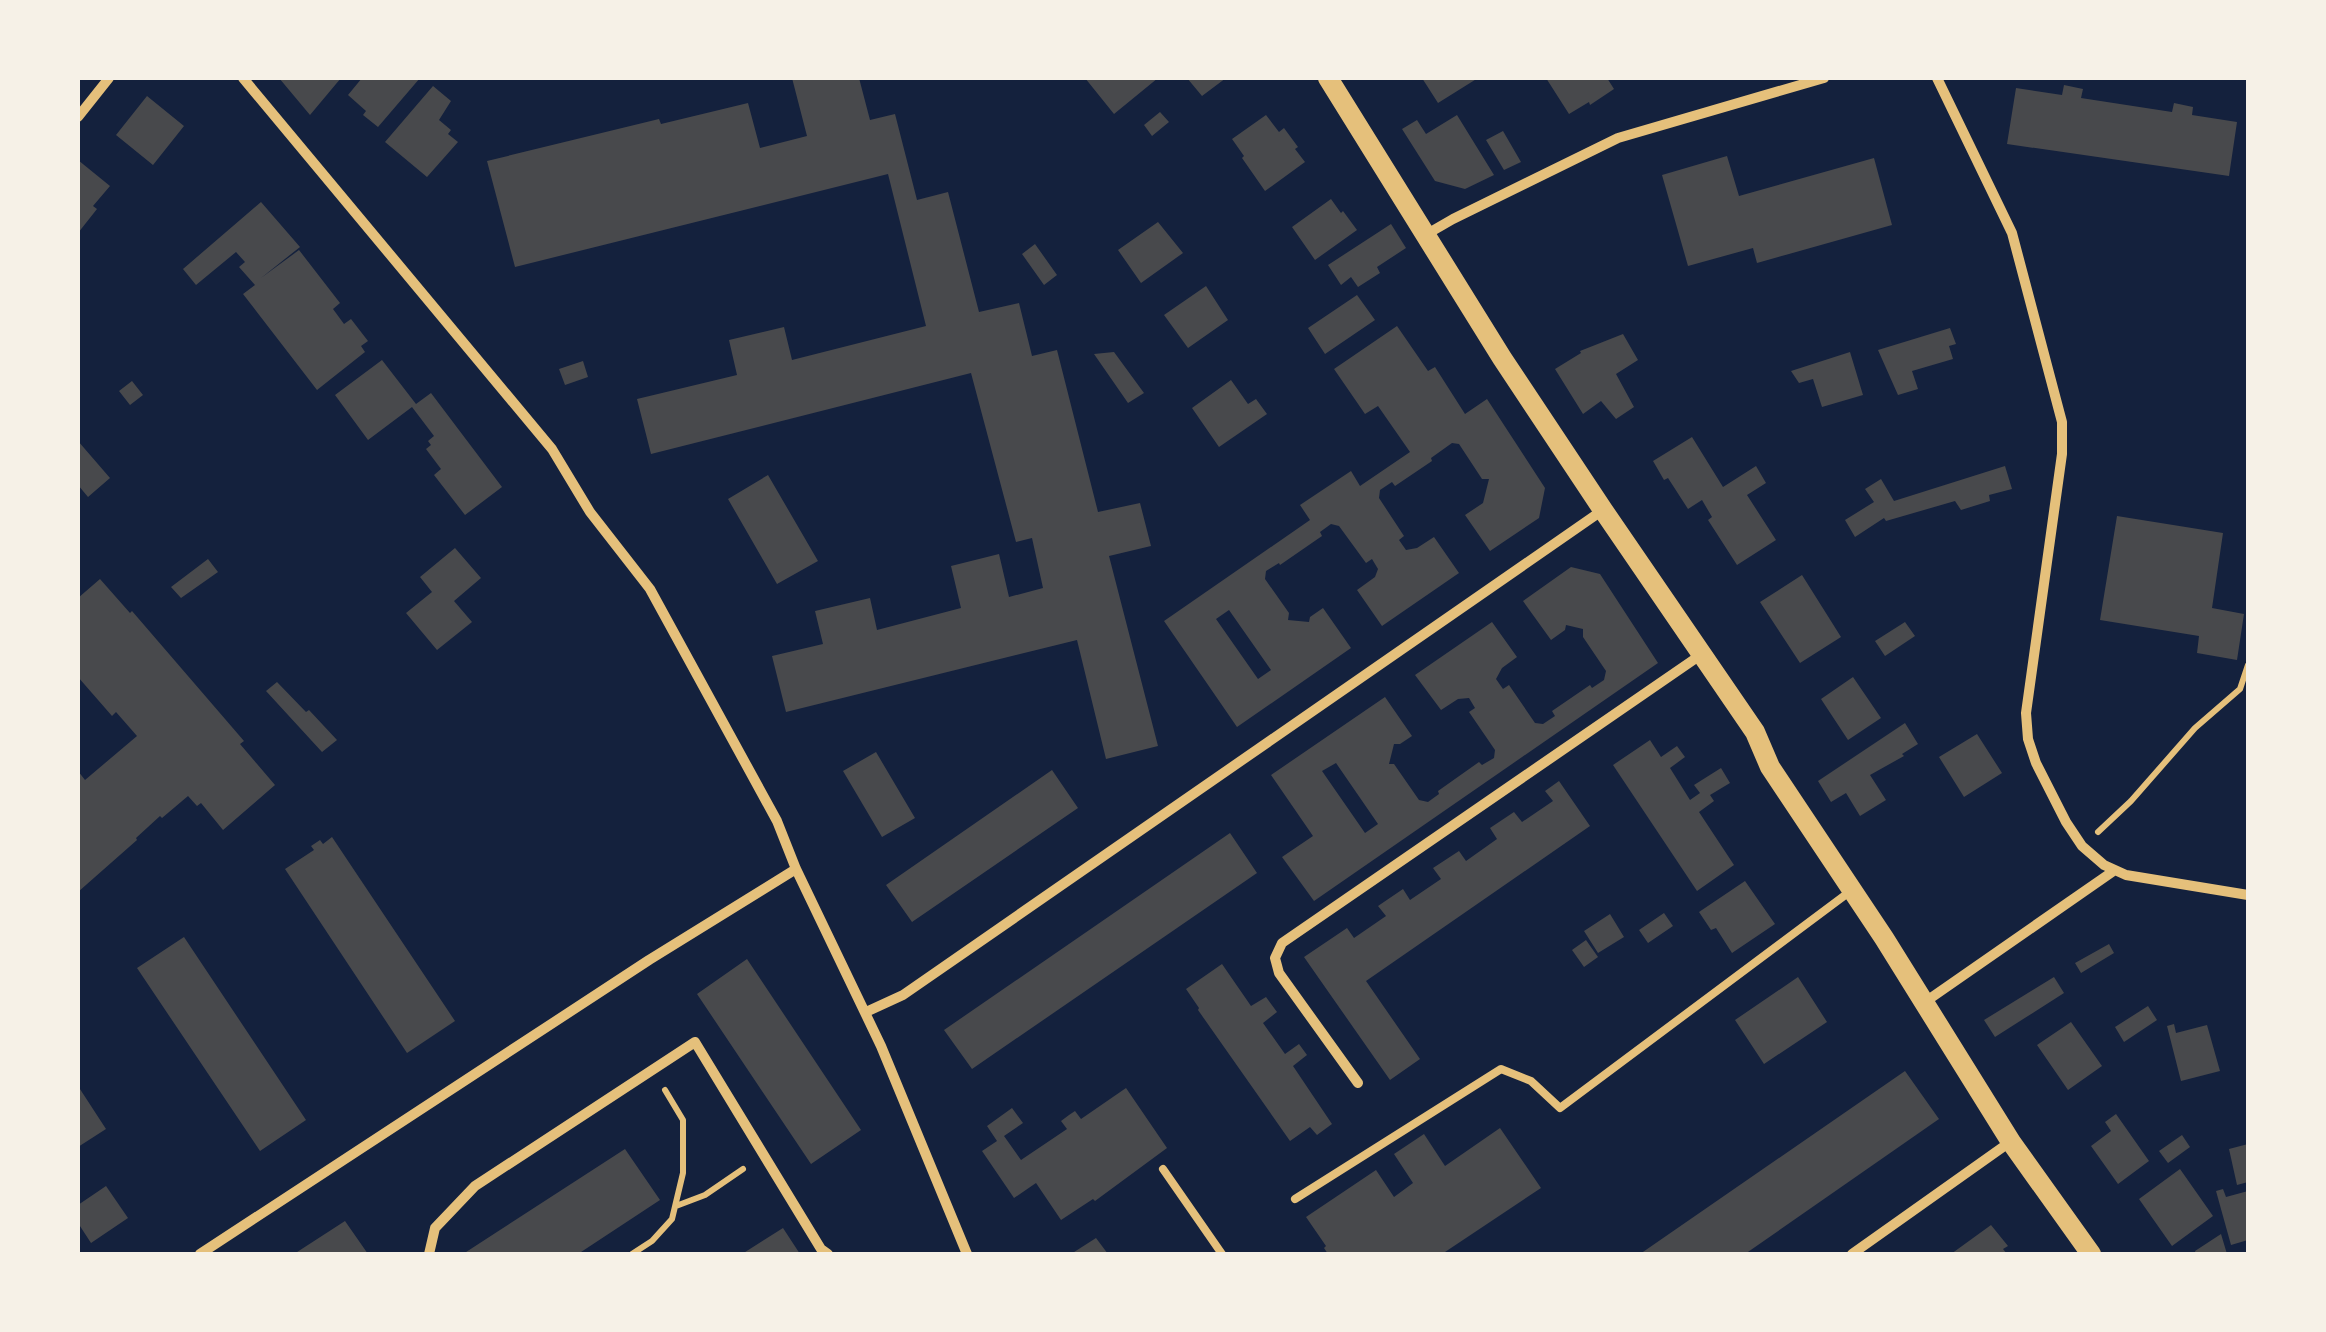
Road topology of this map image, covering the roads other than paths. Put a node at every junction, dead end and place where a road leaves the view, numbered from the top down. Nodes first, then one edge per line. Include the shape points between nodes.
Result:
1 (109, 78) edge
2 (243, 78) edge
3 (1328, 78) edge
4 (1824, 78) edge
5 (1938, 78) edge
6 (78, 117) edge
7 (1427, 234) junction
8 (1603, 510) junction
9 (1702, 654) junction
10 (796, 870) junction
11 (2115, 870) junction
12 (1852, 890) junction
13 (2248, 895) edge
14 (1925, 1002) junction
15 (866, 1012) junction
16 (1358, 1083) dead end
17 (2011, 1142) junction
18 (1163, 1169) dead end
19 (1295, 1198) dead end
20 (200, 1254) edge
21 (428, 1254) edge
22 (828, 1254) edge
23 (968, 1254) edge
24 (1222, 1254) edge
25 (1852, 1254) edge
26 (2091, 1254) edge

1 - 6 street
2 - 10 street via 552,449 650,589 777,821
3 - 7 main road
4 - 7 street via 1618,138
5 - 11 street via 2012,233 2062,422 2028,739 2066,822 2082,846
7 - 8 main road
8 - 9 main road
8 - 15 street via 919,984
9 - 12 main road
9 - 16 street via 1282,943 1278,973
10 - 15 street
10 - 20 street
11 - 13 street
11 - 14 street
12 - 14 main road
12 - 19 lane via 1560,1108 1531,1081 1501,1069
14 - 17 main road
15 - 23 street
17 - 25 street
17 - 26 main road
18 - 24 lane
21 - 22 street via 435,1228 475,1186 695,1042

